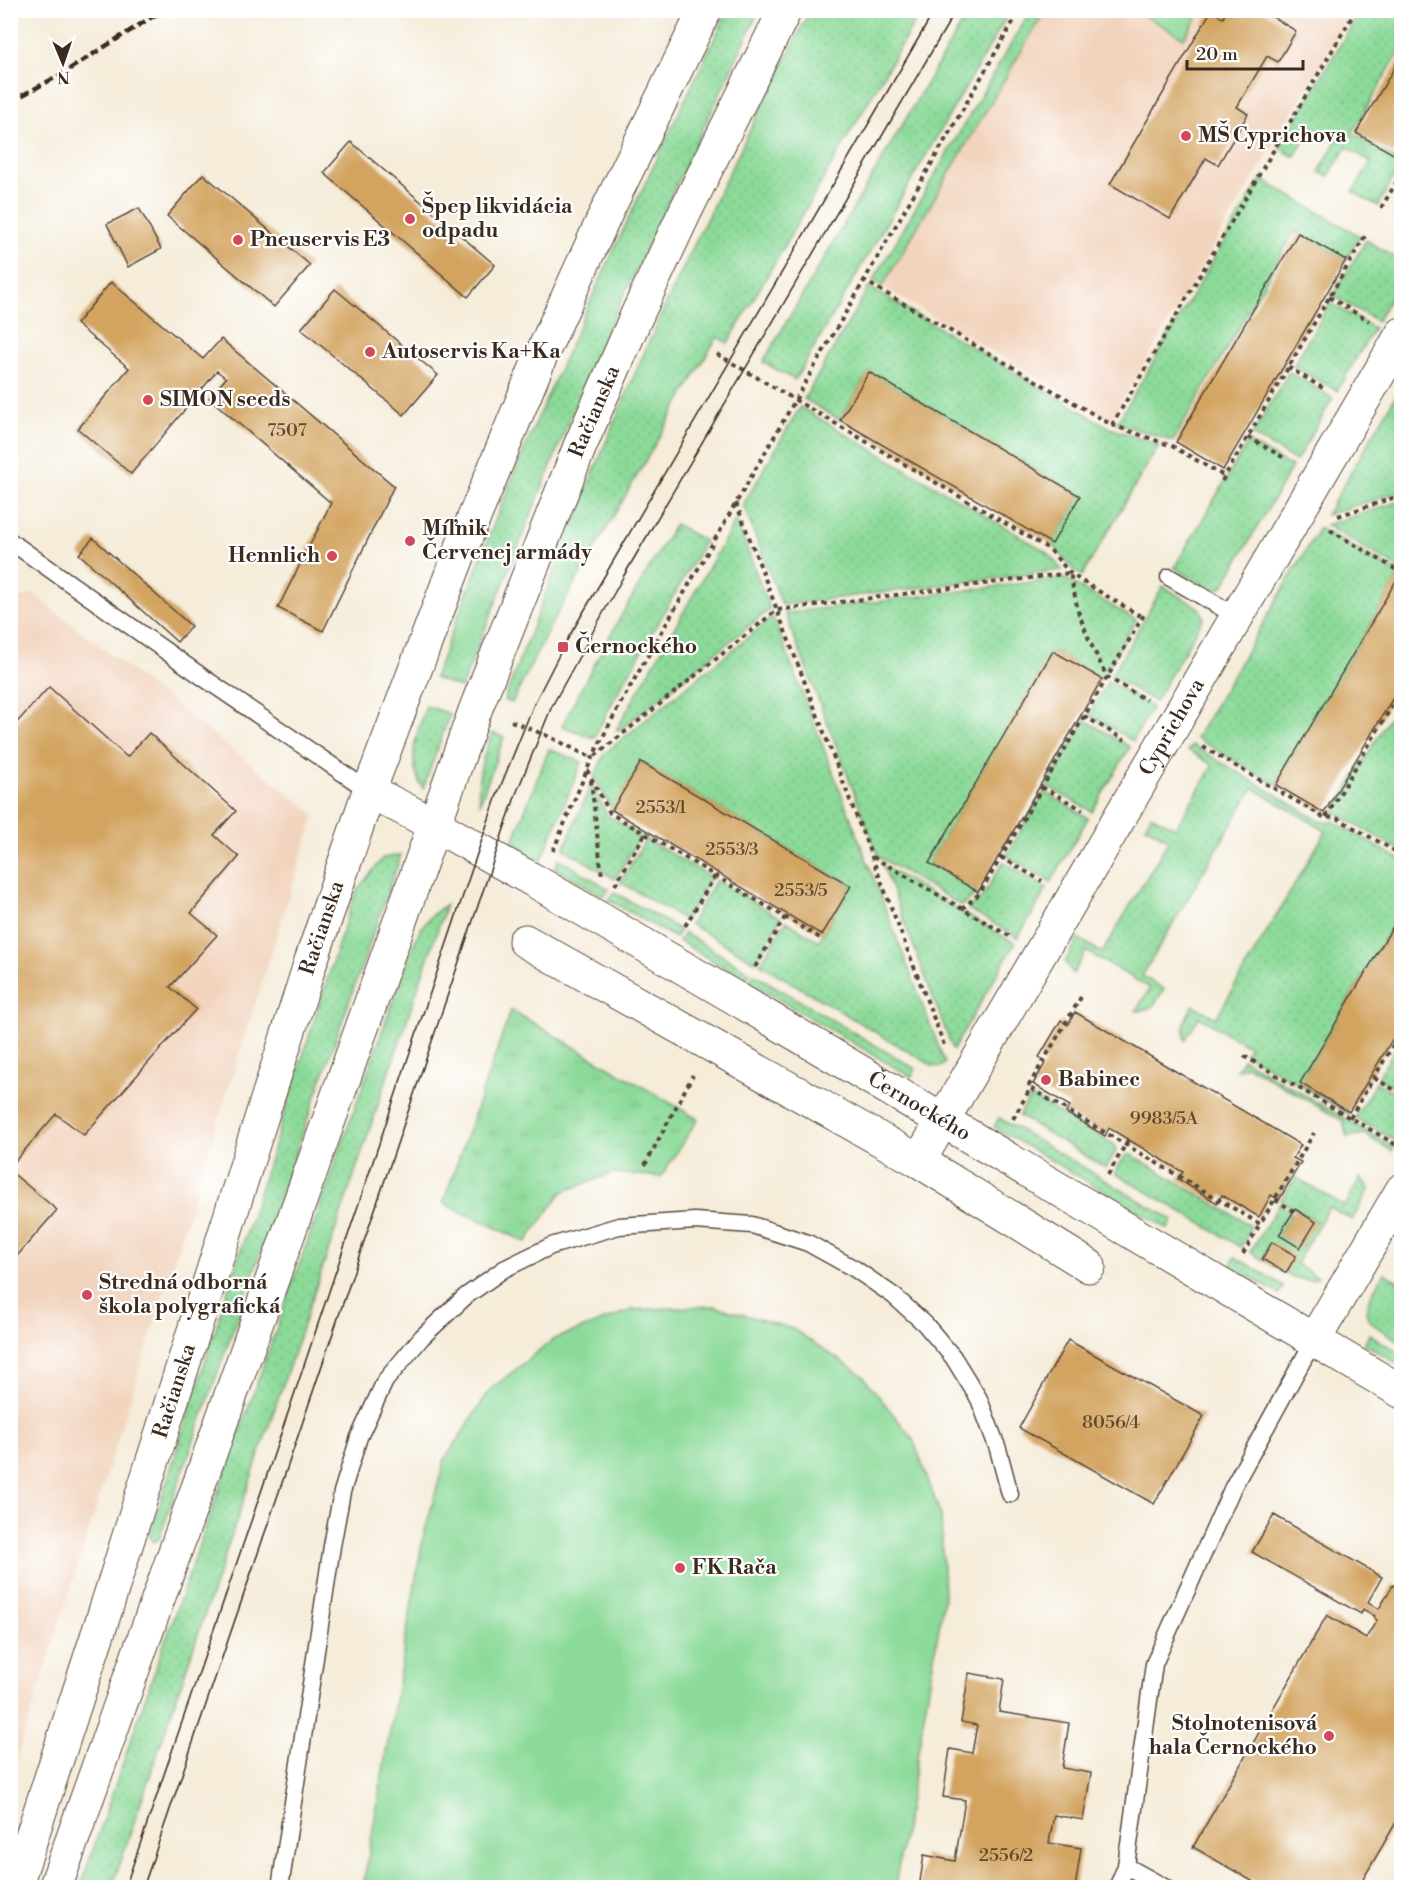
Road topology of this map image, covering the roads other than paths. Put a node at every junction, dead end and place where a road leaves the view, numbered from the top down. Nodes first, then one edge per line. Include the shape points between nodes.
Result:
1 (705, 10) edge
2 (785, 10) edge
3 (1401, 334) edge
4 (10, 541) edge
5 (1169, 577) dead end
6 (1236, 616) junction
7 (369, 790) junction
8 (435, 825) junction
9 (525, 941) dead end
10 (941, 1121) junction
11 (919, 1161) junction
12 (1401, 1190) edge
13 (1089, 1266) dead end
14 (1314, 1340) junction
15 (1401, 1392) edge
16 (1010, 1494) dead end
17 (1126, 1866) junction
18 (15, 1887) edge
19 (55, 1887) edge
20 (280, 1887) edge
21 (1117, 1887) edge
22 (1166, 1887) edge

1 - 7 main road, Račianska via 540,358 459,554
2 - 8 main road, Račianska via 660,265 580,446 476,708
3 - 6 main road, Cyprichova
4 - 7 lane
5 - 6 lane
6 - 10 main road, Cyprichova
7 - 8 main road
7 - 18 main road, Račianska
8 - 10 main road, Černockého
8 - 19 main road, Račianska
9 - 11 main road
10 - 11 main road, Cyprichova
10 - 14 main road, Černockého
11 - 13 main road
12 - 14 main road
14 - 15 main road, Černockého
14 - 17 lane via 1233,1486 1154,1664
16 - 20 lane via 979,1400 953,1357 894,1296 808,1243 752,1225 695,1221 619,1226 551,1246 504,1269 465,1296 422,1337 385,1381 359,1437 342,1492 332,1546
17 - 21 lane
17 - 22 lane

